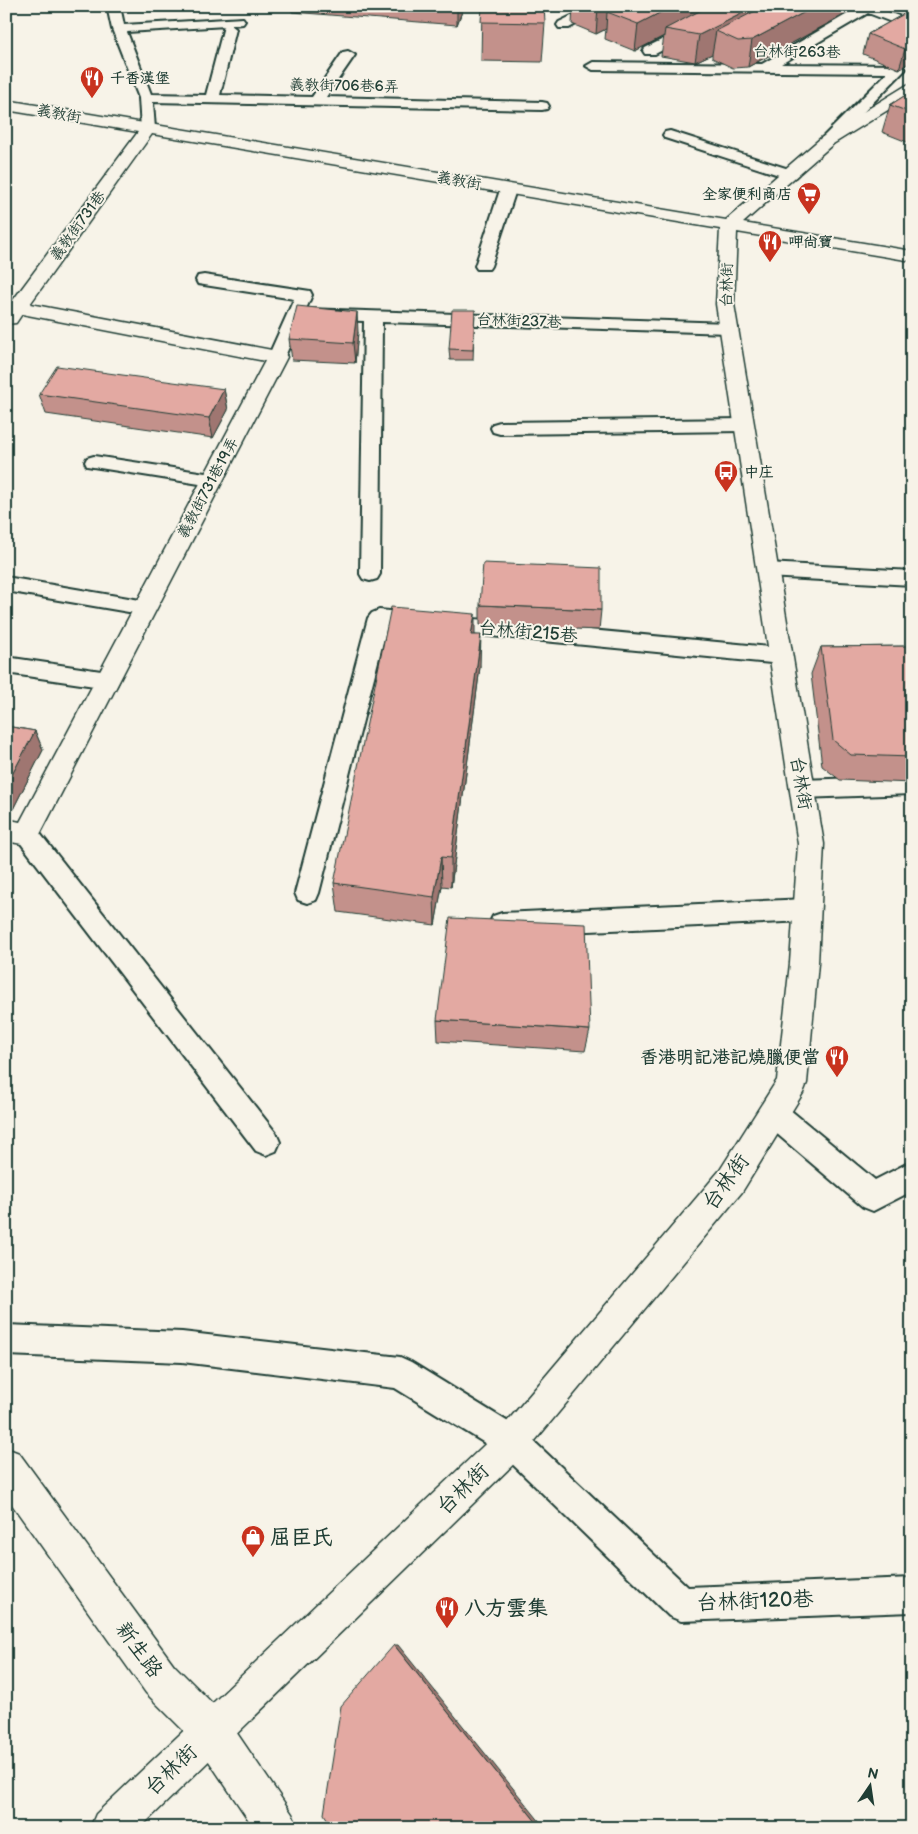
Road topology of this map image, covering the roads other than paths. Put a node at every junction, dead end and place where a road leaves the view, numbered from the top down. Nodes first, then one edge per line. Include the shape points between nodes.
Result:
1 (113, 6) edge
2 (603, 6) edge
3 (741, 6) edge
4 (863, 7) edge
5 (905, 10) dead end
6 (892, 18) junction
7 (564, 25) dead end
8 (912, 26) edge
9 (119, 29) junction
10 (650, 51) dead end
11 (348, 54) dead end
12 (593, 66) dead end
13 (753, 75) dead end
14 (912, 88) edge
15 (146, 98) junction
16 (212, 100) junction
17 (316, 102) junction
18 (6, 105) edge
19 (542, 106) dead end
20 (148, 129) junction
21 (670, 135) dead end
22 (827, 141) junction
23 (790, 174) junction
24 (508, 190) junction
25 (729, 226) junction
26 (912, 256) edge
27 (483, 266) dead end
28 (204, 280) dead end
29 (10, 311) edge
30 (295, 314) junction
31 (372, 316) junction
32 (729, 328) junction
33 (277, 357) junction
34 (744, 425) junction
35 (500, 428) dead end
36 (94, 462) dead end
37 (212, 480) junction
38 (768, 570) junction
39 (370, 574) dead end
40 (912, 578) edge
41 (6, 584) edge
42 (146, 608) junction
43 (781, 656) junction
44 (6, 665) edge
45 (108, 680) junction
46 (912, 785) edge
47 (802, 789) junction
48 (17, 832) edge
49 (307, 893) dead end
50 (807, 910) junction
51 (482, 925) edge
52 (773, 1113) junction
53 (266, 1142) dead end
54 (912, 1175) edge
55 (6, 1340) edge
56 (512, 1442) junction
57 (6, 1466) edge
58 (912, 1595) edge
59 (212, 1731) junction
60 (110, 1828) edge
61 (278, 1828) edge

1 - 9 lane
2 - 7 lane
3 - 10 lane
4 - 6 lane
4 - 13 lane
5 - 6 lane
6 - 8 lane
9 - 15 lane
9 - 16 lane via 233,25
11 - 17 lane
12 - 22 lane, 台林街263巷 via 899,69
14 - 22 street
15 - 16 lane, 義教街706巷6弄
15 - 20 lane
16 - 17 lane, 義教街706巷6弄
17 - 19 lane, 義教街706巷6弄
18 - 20 street, 義教街
20 - 24 street, 義教街
20 - 29 street, 義教街731巷
21 - 23 lane
22 - 23 street
23 - 25 street
24 - 25 street, 義教街
24 - 27 lane
25 - 26 street, 義教街
25 - 32 street, 台林街 via 725,304
28 - 30 lane via 304,295
29 - 33 street
30 - 31 lane, 台林街237巷
30 - 33 lane
31 - 32 lane, 台林街237巷
31 - 39 lane
32 - 34 street, 台林街
33 - 37 street, 義教街731巷19弄
34 - 35 lane
34 - 38 street, 台林街
36 - 37 lane
37 - 42 street, 義教街731巷19弄
38 - 40 lane
38 - 43 street, 台林街
41 - 42 lane
42 - 45 street, 義教街731巷19弄
43 - 47 street, 台林街
43 - 49 lane, 台林街215巷 via 379,618
44 - 45 lane
45 - 48 street, 義教街731巷19弄
46 - 47 lane
47 - 50 street, 台林街 via 811,844
48 - 53 lane
50 - 51 lane
50 - 52 street, 台林街 via 792,1083
52 - 54 lane via 873,1196
52 - 56 street, 台林街 via 731,1181
55 - 56 lane, 台林街120巷 via 182,1347 400,1373
56 - 58 lane, 台林街120巷 via 681,1604
56 - 59 street, 台林街
57 - 59 street, 新生路 via 160,1679
59 - 60 street, 台林街
59 - 61 street, 新生路

